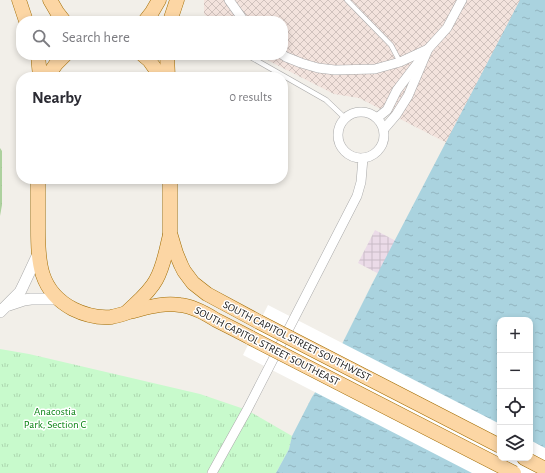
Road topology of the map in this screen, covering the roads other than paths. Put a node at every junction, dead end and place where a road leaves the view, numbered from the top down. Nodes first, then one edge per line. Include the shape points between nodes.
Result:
1 (20, 0) edge
2 (50, 0) edge
3 (159, 0) edge
4 (177, 0) edge
5 (229, 0) edge
6 (347, 0) edge
7 (462, 0) edge
8 (25, 16) edge
9 (60, 16) edge
10 (149, 16) edge
11 (172, 16) edge
12 (240, 16) edge
13 (428, 49) junction
14 (288, 58) edge
15 (38, 60) edge
16 (60, 60) edge
17 (149, 60) edge
18 (167, 60) edge
19 (256, 60) edge
20 (400, 62) junction
21 (40, 72) edge
22 (50, 72) edge
23 (157, 72) edge
24 (168, 72) edge
25 (277, 72) edge
26 (288, 78) edge
27 (345, 118) junction
28 (377, 118) junction
29 (384, 129) junction
30 (363, 158) junction
31 (38, 184) edge
32 (170, 184) edge
33 (170, 233) junction
34 (38, 254) junction
35 (58, 299) junction
36 (3, 309) edge
37 (127, 313) junction
38 (497, 444) edge
39 (530, 461) edge
40 (545, 469) edge
41 (212, 473) edge
42 (514, 473) edge

1 - 8 main road
2 - 9 main road
3 - 10 main road
4 - 11 main road
5 - 12 street
6 - 20 lane via 391,45
7 - 13 street via 447,28
13 - 20 street
13 - 28 street via 397,90 387,110
13 - 29 street via 408,96
14 - 20 street via 318,68 335,70 376,69
15 - 21 main road
16 - 22 main road
17 - 23 main road
18 - 24 main road
19 - 25 lane
26 - 27 lane via 326,100
27 - 28 street via 357,112 364,112
27 - 30 street via 338,131 340,145 349,155
28 - 29 street
29 - 30 street via 385,137 378,152
30 - 41 street via 361,182 348,215
31 - 34 main road, SOUTH CAPITOL STREET SOUTHEAST
32 - 33 main road, SOUTH CAPITOL STREET SOUTHWEST
33 - 37 main road via 157,278 150,290
33 - 38 main road, SOUTH CAPITOL STREET SOUTHWEST, bridge via 180,265 193,283 207,294
34 - 35 main road, SOUTH CAPITOL STREET SOUTHEAST via 42,274
34 - 36 street via 17,296
35 - 36 street via 24,300
35 - 37 main road, SOUTH CAPITOL STREET SOUTHEAST via 80,312 96,317
37 - 42 main road, SOUTH CAPITOL STREET SOUTHEAST, bridge via 173,304 198,310
39 - 40 main road

